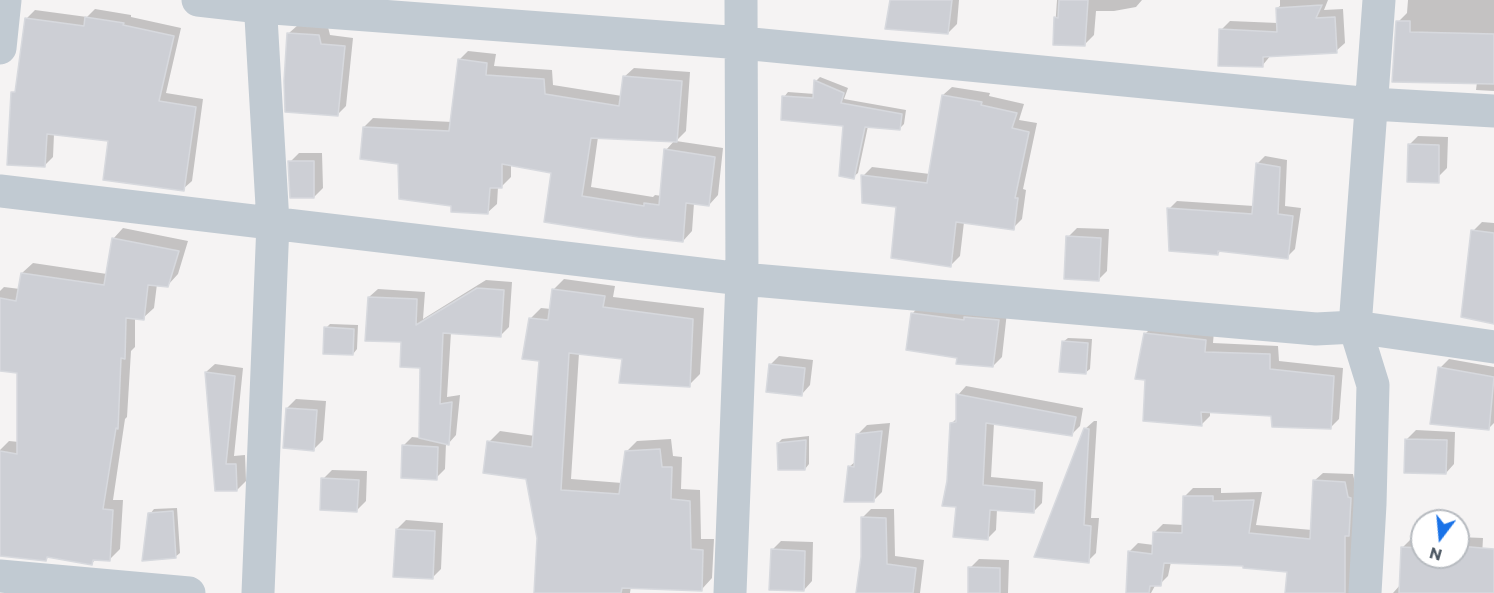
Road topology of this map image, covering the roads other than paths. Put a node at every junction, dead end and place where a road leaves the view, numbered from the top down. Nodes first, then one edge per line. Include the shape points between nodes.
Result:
1 (5, 0) edge
2 (198, 0) edge
3 (741, 0) edge
4 (1379, 0) edge
5 (260, 3) edge
6 (742, 43) junction
7 (0, 48) edge
8 (1372, 104) junction
9 (1494, 111) edge
10 (0, 191) edge
11 (273, 223) junction
12 (742, 279) junction
13 (1355, 327) junction
14 (1494, 347) edge
15 (0, 576) edge
16 (189, 593) edge
17 (258, 593) edge
18 (730, 593) edge
19 (1365, 593) edge

1 - 7 street
2 - 5 street
3 - 6 street
4 - 8 street
5 - 6 street
5 - 11 street
6 - 8 street
6 - 12 street
8 - 9 street
8 - 13 street
10 - 11 street
11 - 12 street
11 - 17 street
12 - 13 street via 1316,329
12 - 18 street
13 - 14 street
13 - 19 street via 1373,386
15 - 16 street

